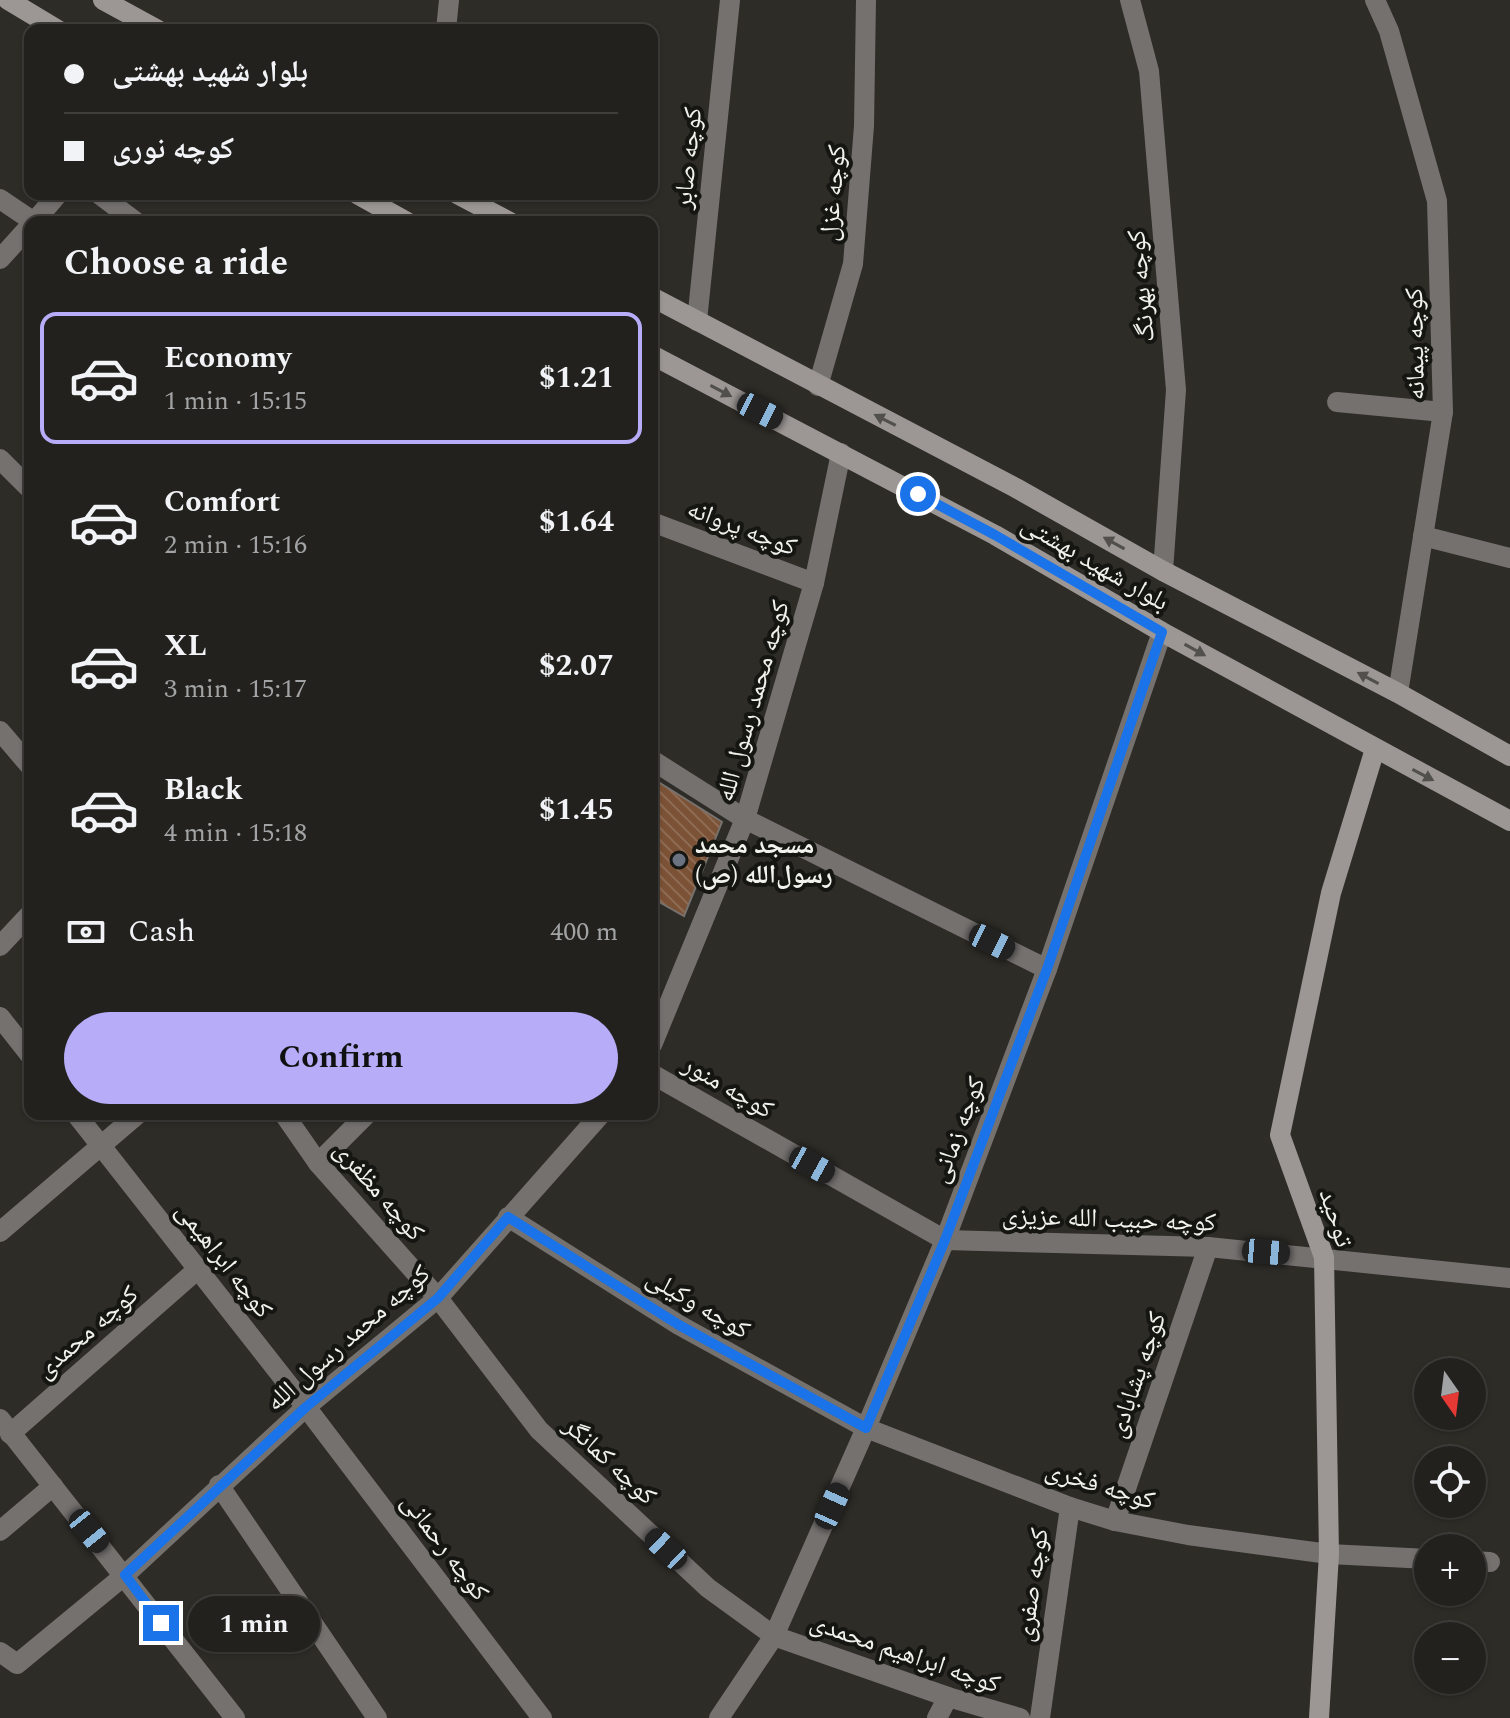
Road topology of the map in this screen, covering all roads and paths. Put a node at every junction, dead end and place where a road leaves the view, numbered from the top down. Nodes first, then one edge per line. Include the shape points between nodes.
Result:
1 (8, 0) edge
2 (103, 0) edge
3 (449, 0) edge
4 (730, 0) edge
5 (866, 0) edge
6 (1130, 0) edge
7 (1375, 0) edge
8 (48, 24) edge
9 (147, 24) edge
10 (447, 24) edge
11 (0, 199) edge
12 (53, 200) edge
13 (107, 200) edge
14 (368, 200) edge
15 (468, 200) edge
16 (38, 216) edge
17 (128, 216) edge
18 (396, 216) edge
19 (499, 216) edge
20 (24, 217) edge
21 (24, 232) edge
22 (0, 259) edge
23 (658, 300) edge
24 (697, 321) junction
25 (658, 358) edge
26 (818, 386) junction
27 (1337, 402) dead end
28 (1443, 412) junction
29 (841, 453) junction
30 (0, 459) edge
31 (24, 483) edge
32 (658, 524) edge
33 (1423, 536) junction
34 (1510, 558) edge
35 (1163, 571) junction
36 (814, 583) junction
37 (1162, 632) junction
38 (1398, 693) junction
39 (0, 731) edge
40 (1375, 749) junction
41 (1510, 756) edge
42 (24, 759) edge
43 (658, 764) edge
44 (745, 819) junction
45 (1510, 821) edge
46 (24, 920) edge
47 (0, 946) edge
48 (1047, 969) junction
49 (0, 1017) edge
50 (658, 1030) edge
51 (24, 1047) edge
52 (658, 1077) edge
53 (81, 1120) edge
54 (131, 1120) edge
55 (288, 1120) edge
56 (361, 1120) edge
57 (596, 1120) edge
58 (101, 1146) junction
59 (318, 1163) junction
60 (508, 1217) junction
61 (0, 1232) edge
62 (945, 1240) junction
63 (1208, 1247) junction
64 (1324, 1257) junction
65 (198, 1269) junction
66 (1510, 1278) edge
67 (438, 1298) junction
68 (306, 1407) junction
69 (5, 1426) edge
70 (866, 1428) junction
71 (219, 1485) junction
72 (53, 1486) junction
73 (1070, 1507) junction
74 (1115, 1521) junction
75 (0, 1531) edge
76 (1329, 1554) junction
77 (1414, 1558) edge
78 (125, 1575) junction
79 (774, 1636) junction
80 (0, 1652) edge
81 (948, 1697) junction
82 (234, 1718) edge
83 (377, 1718) edge
84 (542, 1718) edge
85 (719, 1718) edge
86 (937, 1718) edge
87 (1020, 1718) edge
88 (1040, 1718) edge
89 (1319, 1718) edge

1 - 8 main road
2 - 9 main road
3 - 10 street
4 - 24 street, کوچه صابر
5 - 26 street, کوچه غزل via 864,126 853,264
6 - 35 street, کوچه بهرنگ via 1149,71 1176,390
7 - 28 street, کوچه پیمانه via 1389,31 1437,201
11 - 20 street
12 - 16 street
13 - 17 street
14 - 18 main road
15 - 19 main road
21 - 22 street
23 - 24 main road, بلوار شهید بهشتی
24 - 26 main road, بلوار شهید بهشتی
25 -> 29 main road, بلوار شهید بهشتی
35 -> 26 main road, بلوار شهید بهشتی
27 - 28 street
28 - 33 street, کوچه پیمانه
29 - 36 street, کوچه محمد رسول الله
29 - 37 main road, بلوار شهید بهشتی
30 - 31 street
32 - 36 street, کوچه پروانه
33 - 34 street
33 - 38 street, کوچه پیمانه
38 -> 35 main road, بلوار شهید بهشتی
36 - 44 street, کوچه محمد رسول الله
37 -> 40 main road, بلوار شهید بهشتی
37 - 48 street, کوچه زمانی
38 - 41 main road, بلوار شهید بهشتی
39 - 42 street
40 -> 45 main road, بلوار شهید بهشتی
40 - 64 main road, توحید via 1331,893 1280,1135
43 - 44 street
44 - 48 street
44 - 50 street, کوچه محمد رسول الله
46 - 47 street
48 - 62 street, کوچه زمانی
49 - 51 street
52 - 62 street, کوچه منور
53 - 58 street, کوچه ابراهیمی
54 - 58 street
55 - 59 street, کوچه مظفری
56 - 59 street
57 - 60 street, کوچه محمد رسول الله
58 - 61 street
58 - 65 street, کوچه ابراهیمی
59 - 67 street, کوچه مظفری
60 - 67 street, کوچه محمد رسول الله
60 - 70 street, کوچه وکیلی via 679,1325
62 - 63 street, کوچه حبیب الله عزیزی
62 - 70 street, کوچه زمانی
63 - 64 street, کوچه حبیب الله عزیزی
63 - 74 street, کوچه پشابادی
64 - 66 street, کوچه حبیب الله عزیزی
64 - 76 main road, توحید
65 - 68 street, کوچه ابراهیمی
65 - 69 street, کوچه محمدی
67 - 68 street, کوچه محمد رسول الله
67 - 79 street, کوچه کمانگر via 539,1430 708,1588
68 - 71 street, کوچه محمد رسول الله
68 - 84 street, کوچه رحمانی
69 - 72 street
70 - 73 street, کوچه فخری
70 - 79 street, کوچه زمانی
71 - 78 street, کوچه محمد رسول الله
71 - 83 street
72 - 75 street
72 - 78 street
73 - 74 street, کوچه فخری
73 - 88 street, کوچه صفری
74 - 76 street, کوچه فخری
76 - 77 street, کوچه فخری
76 - 89 main road, توحید
78 - 80 street, کوچه محمد رسول الله via 17,1664
78 - 82 street
79 - 81 street, کوچه ابراهیم محمدی
79 - 85 street, کوچه زمانی
81 - 86 street
81 - 87 street, کوچه ابراهیم محمدی

